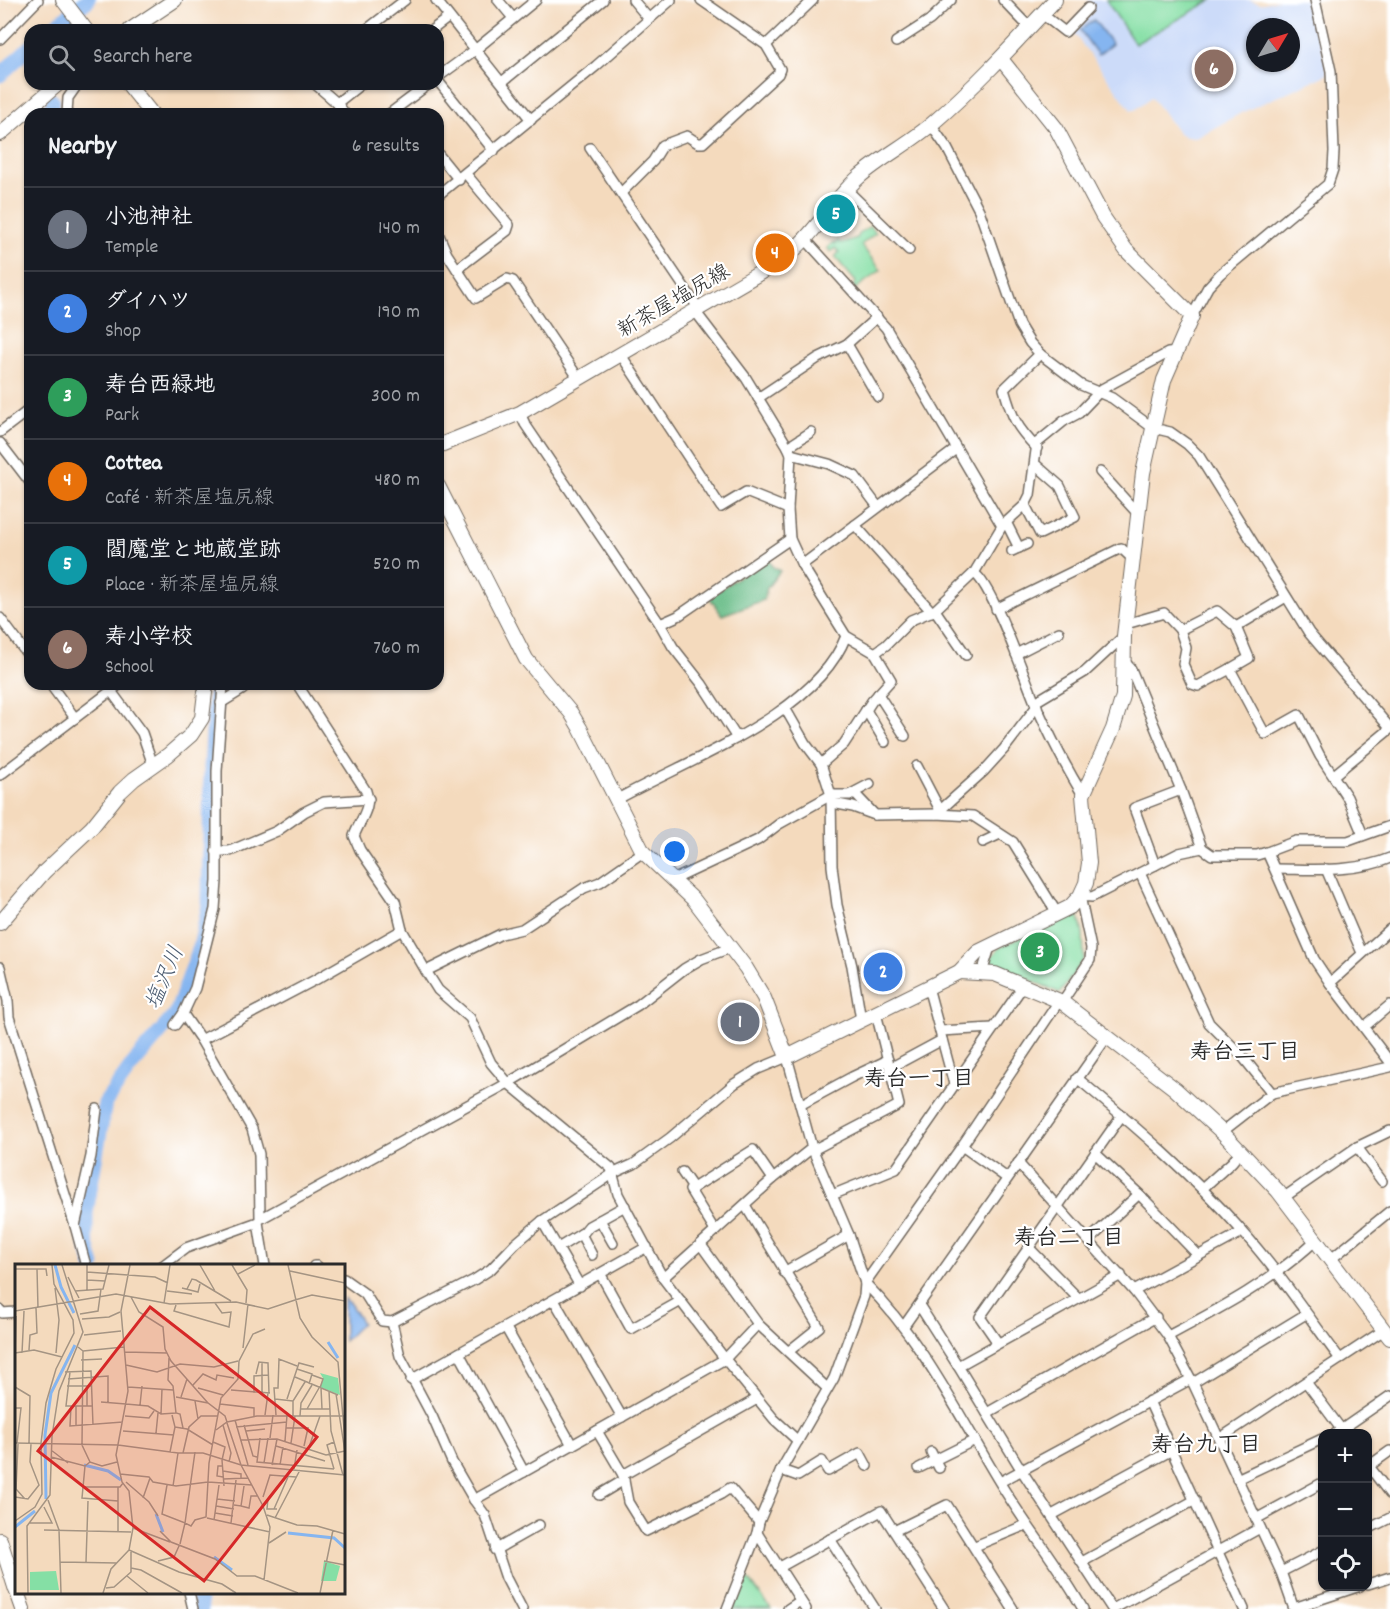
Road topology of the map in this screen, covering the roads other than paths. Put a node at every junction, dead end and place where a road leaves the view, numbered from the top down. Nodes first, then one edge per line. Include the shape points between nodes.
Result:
1 (38, 0) edge
2 (63, 0) edge
3 (175, 0) edge
4 (405, 0) edge
5 (436, 0) edge
6 (498, 0) edge
7 (536, 0) edge
8 (603, 0) edge
9 (633, 0) edge
10 (671, 0) edge
11 (701, 0) edge
12 (813, 0) edge
13 (951, 0) edge
14 (1003, 0) edge
15 (1055, 0) edge
16 (1314, 0) edge
17 (1088, 9) dead end
18 (1042, 14) junction
19 (449, 17) junction
20 (513, 18) junction
21 (649, 19) junction
22 (81, 24) edge
23 (139, 24) edge
24 (374, 24) edge
25 (440, 24) edge
26 (1029, 27) junction
27 (0, 39) edge
28 (896, 42) dead end
29 (766, 45) junction
30 (475, 50) junction
31 (1001, 58) junction
32 (444, 74) edge
33 (502, 82) junction
34 (444, 87) edge
35 (52, 90) edge
36 (74, 90) edge
37 (133, 90) edge
38 (322, 90) edge
39 (353, 90) edge
40 (421, 90) edge
41 (337, 103) junction
42 (399, 106) joint
43 (34, 108) edge
44 (68, 108) edge
45 (147, 108) edge
46 (341, 108) edge
47 (396, 108) edge
48 (24, 116) edge
49 (531, 120) junction
50 (930, 125) junction
51 (0, 134) edge
52 (590, 148) dead end
53 (494, 151) junction
54 (444, 160) edge
55 (462, 177) junction
56 (444, 190) edge
57 (847, 190) junction
58 (621, 193) junction
59 (806, 240) junction
60 (444, 247) edge
61 (909, 250) dead end
62 (457, 269) junction
63 (697, 310) junction
64 (1192, 316) junction
65 (877, 317) junction
66 (847, 344) junction
67 (1178, 352) junction
68 (1040, 354) junction
69 (621, 355) junction
70 (579, 379) junction
71 (1097, 393) junction
72 (878, 397) dead end
73 (758, 398) junction
74 (520, 413) junction
75 (24, 414) edge
76 (1153, 428) junction
77 (0, 432) edge
78 (811, 432) dead end
79 (0, 442) edge
80 (444, 444) edge
81 (1036, 448) junction
82 (956, 449) junction
83 (790, 450) junction
84 (1035, 464) junction
85 (24, 474) edge
86 (1105, 474) dead end
87 (444, 498) edge
88 (1025, 505) junction
89 (878, 507) junction
90 (788, 509) junction
91 (1139, 515) junction
92 (1004, 524) junction
93 (855, 525) junction
94 (790, 539) junction
95 (1019, 548) dead end
96 (1134, 560) junction
97 (802, 565) junction
98 (974, 573) junction
99 (1286, 597) junction
100 (996, 609) junction
101 (933, 611) junction
102 (0, 618) edge
103 (660, 624) junction
104 (1236, 627) junction
105 (1125, 630) junction
106 (1180, 630) junction
107 (1059, 632) dead end
108 (846, 636) junction
109 (965, 649) dead end
110 (24, 650) edge
111 (875, 652) junction
112 (1016, 654) junction
113 (1125, 662) junction
114 (1230, 669) junction
115 (54, 690) edge
116 (205, 690) edge
117 (222, 690) edge
118 (242, 690) edge
119 (301, 690) edge
120 (111, 691) joint
121 (878, 694) junction
122 (221, 703) junction
123 (1036, 704) junction
124 (786, 708) junction
125 (866, 710) junction
126 (75, 718) junction
127 (1390, 728) edge
128 (905, 736) dead end
129 (737, 738) junction
130 (885, 742) dead end
131 (821, 764) junction
132 (153, 765) junction
133 (917, 766) dead end
134 (0, 775) edge
135 (1334, 775) junction
136 (870, 784) dead end
137 (1181, 790) junction
138 (851, 794) junction
139 (1083, 795) junction
140 (369, 799) junction
141 (832, 799) junction
142 (616, 800) junction
143 (938, 812) junction
144 (875, 815) junction
145 (1390, 826) edge
146 (1000, 834) junction
147 (1363, 835) junction
148 (983, 842) dead end
149 (1202, 848) junction
150 (216, 851) junction
151 (643, 852) junction
152 (1268, 852) junction
153 (1390, 858) edge
154 (1155, 865) junction
155 (1275, 869) junction
156 (1326, 869) junction
157 (1140, 873) junction
158 (673, 880) junction
159 (1080, 896) junction
160 (1057, 913) junction
161 (0, 923) edge
162 (1390, 929) edge
163 (402, 930) junction
164 (990, 947) junction
165 (730, 948) junction
166 (1362, 953) junction
167 (0, 967) edge
168 (426, 971) junction
169 (959, 972) junction
170 (982, 973) junction
171 (1330, 983) junction
172 (1023, 986) junction
173 (928, 987) junction
174 (1060, 1002) junction
175 (1390, 1005) edge
176 (876, 1013) junction
177 (183, 1014) junction
178 (861, 1020) junction
179 (175, 1025) dead end
180 (1364, 1027) junction
181 (993, 1029) junction
182 (941, 1036) junction
183 (1107, 1036) junction
184 (201, 1040) junction
185 (787, 1057) junction
186 (1390, 1062) edge
187 (889, 1064) junction
188 (1390, 1067) edge
189 (1077, 1078) junction
190 (508, 1083) junction
191 (954, 1084) junction
192 (1272, 1093) junction
193 (800, 1105) junction
194 (97, 1109) dead end
195 (1122, 1115) junction
196 (1390, 1131) edge
197 (1222, 1132) junction
198 (962, 1146) junction
199 (1357, 1147) junction
200 (812, 1149) junction
201 (1241, 1151) junction
202 (1095, 1153) junction
203 (1018, 1163) junction
204 (681, 1172) dead end
205 (614, 1173) junction
206 (1007, 1178) junction
207 (773, 1179) junction
208 (1382, 1181) dead end
209 (693, 1188) junction
210 (1202, 1189) junction
211 (1139, 1194) junction
212 (832, 1195) junction
213 (1283, 1198) junction
214 (745, 1205) junction
215 (625, 1206) junction
216 (1058, 1207) junction
217 (1390, 1210) edge
218 (600, 1220) junction
219 (542, 1221) junction
220 (75, 1226) junction
221 (715, 1231) junction
222 (1242, 1232) junction
223 (581, 1234) junction
224 (849, 1235) junction
225 (1089, 1240) junction
226 (1316, 1240) junction
227 (614, 1243) dead end
228 (701, 1245) junction
229 (647, 1247) junction
230 (558, 1248) junction
231 (1029, 1248) junction
232 (592, 1255) dead end
233 (1198, 1255) junction
234 (1330, 1260) junction
235 (85, 1264) edge
236 (165, 1264) edge
237 (266, 1264) edge
238 (784, 1272) junction
239 (1277, 1273) junction
240 (601, 1275) junction
241 (1120, 1275) junction
242 (663, 1278) junction
243 (345, 1280) edge
244 (865, 1283) junction
245 (580, 1286) junction
246 (1134, 1290) junction
247 (1078, 1298) junction
248 (554, 1300) junction
249 (681, 1301) junction
250 (919, 1305) junction
251 (0, 1310) edge
252 (15, 1312) edge
253 (1306, 1314) junction
254 (1156, 1317) junction
255 (392, 1322) junction
256 (758, 1324) junction
257 (904, 1326) junction
258 (506, 1328) junction
259 (1387, 1334) edge
260 (1168, 1336) junction
261 (998, 1343) junction
262 (789, 1352) junction
263 (459, 1353) junction
264 (724, 1359) junction
265 (1340, 1359) junction
266 (958, 1366) junction
267 (411, 1380) junction
268 (1192, 1381) junction
269 (1306, 1382) junction
270 (828, 1388) junction
271 (1390, 1396) edge
272 (758, 1399) junction
273 (1149, 1401) junction
274 (987, 1413) junction
275 (622, 1417) junction
276 (1339, 1429) edge
277 (1345, 1429) edge
278 (597, 1431) junction
279 (1219, 1439) junction
280 (975, 1440) junction
281 (1318, 1441) edge
282 (798, 1442) junction
283 (572, 1445) junction
284 (1172, 1450) junction
285 (1390, 1451) edge
286 (1372, 1462) edge
287 (867, 1466) dead end
288 (919, 1468) dead end
289 (781, 1470) junction
290 (1372, 1470) edge
291 (1022, 1471) junction
292 (524, 1472) junction
293 (624, 1477) junction
294 (1237, 1479) junction
295 (1000, 1482) junction
296 (1318, 1486) edge
297 (1390, 1494) edge
298 (599, 1495) dead end
299 (474, 1500) junction
300 (1195, 1500) junction
301 (1052, 1515) junction
302 (1388, 1519) edge
303 (759, 1522) junction
304 (1258, 1523) junction
305 (540, 1525) dead end
306 (1026, 1525) junction
307 (1372, 1527) edge
308 (894, 1531) junction
309 (1390, 1531) edge
310 (757, 1533) junction
311 (830, 1539) junction
312 (0, 1540) edge
313 (975, 1546) junction
314 (495, 1550) junction
315 (1219, 1551) junction
316 (1318, 1554) edge
317 (1082, 1562) junction
318 (780, 1567) junction
319 (1281, 1572) junction
320 (1390, 1577) edge
321 (1372, 1583) edge
322 (15, 1585) edge
323 (1348, 1591) edge
324 (18, 1594) edge
325 (189, 1594) edge
326 (803, 1605) edge
327 (1243, 1606) edge
328 (23, 1609) edge
329 (192, 1609) edge
330 (522, 1609) edge
331 (726, 1609) edge
332 (788, 1609) edge
333 (875, 1609) edge
334 (944, 1609) edge
335 (1013, 1609) edge
336 (1083, 1609) edge
337 (1112, 1609) edge
338 (1233, 1609) edge
339 (1294, 1609) edge

1 - 27 street
2 - 22 street
3 - 23 street
4 - 24 street
5 - 19 street
6 - 20 street
7 - 20 street
8 - 33 street
9 - 21 street
10 - 21 street
11 - 29 street
12 - 29 street
13 - 28 street via 930,20
14 - 26 street
15 - 18 street, 新茶屋塩尻線
16 - 64 street via 1331,71 1334,151 1328,184 1220,274
17 - 18 street via 1065,32
18 - 26 street, 新茶屋塩尻線
19 - 25 street
19 - 30 street
20 - 30 street
21 - 49 street
26 - 31 street, 新茶屋塩尻線
29 - 58 street via 780,69 778,74 703,143 687,136 663,145 649,166
30 - 32 street
30 - 33 street
31 - 50 street, 新茶屋塩尻線
31 - 64 street via 1056,128 1103,217 1126,249
33 - 49 street
34 - 53 street
35 - 43 street
36 - 44 street
37 - 45 street
38 - 41 street
39 - 41 street
40 - 42 street
41 - 46 street
42 - 47 street
48 - 51 street
49 - 53 street
50 - 57 street, 新茶屋塩尻線
50 - 68 street via 947,148 979,210 1019,325
52 - 58 street
53 - 55 street
54 - 55 street
55 - 56 street
55 - 62 street via 509,225 507,231
57 - 59 street, 新茶屋塩尻線
57 - 61 street
58 - 63 street
59 - 63 street, 新茶屋塩尻線 via 782,260
59 - 65 street
60 - 62 street
62 - 70 street via 476,298 507,279 513,281
63 - 69 street, 新茶屋塩尻線
63 - 73 street
64 - 67 street
65 - 66 street
65 - 82 street
66 - 72 street
66 - 73 street via 818,358
67 - 71 street via 1168,353
67 - 76 street via 1164,380
68 - 71 street
68 - 81 street via 1004,389 1013,419
69 - 70 street, 新茶屋塩尻線
69 - 90 street via 721,507 746,492
70 - 74 street, 新茶屋塩尻線
71 - 76 street via 1112,398
71 - 81 street via 1079,413 1037,443
73 - 83 street
74 - 80 street, 新茶屋塩尻線
74 - 103 street
75 - 77 street
76 - 91 street
76 - 99 street via 1170,432 1199,456
78 - 83 street
79 - 85 street
81 - 84 street
82 - 89 street
82 - 92 street
83 - 89 street via 855,476
83 - 90 street
84 - 88 street
84 - 88 street via 1060,486 1075,517 1040,534
86 - 91 street
87 - 142 street via 526,659 571,713
88 - 92 street
89 - 93 street
90 - 94 street
91 - 96 street
92 - 95 street
92 - 98 street
93 - 97 street
93 - 101 street
94 - 97 street
94 - 103 street via 678,616
96 - 100 street via 1121,548
96 - 105 street
97 - 108 street
98 - 100 street via 980,577
98 - 101 street
99 - 104 street
99 - 127 street via 1309,633
100 - 112 street
101 - 109 street
101 - 111 street via 912,620
102 - 110 street
103 - 129 street
104 - 106 street via 1217,611
104 - 114 street via 1249,657
105 - 106 street via 1164,613
105 - 113 street
105 - 123 street via 1084,672
106 - 114 street via 1186,648 1183,664 1192,684 1198,686
107 - 112 street
108 - 111 street
108 - 124 street via 812,684
111 - 121 street via 891,680
112 - 123 street
113 - 137 street
113 - 139 street via 1119,712
114 - 135 street via 1265,734 1299,715
115 - 126 street
116 - 132 street via 197,728
117 - 122 street
118 - 122 street
119 - 140 street
120 - 126 street
120 - 132 street via 142,733
121 - 125 street
121 - 128 street
122 - 150 street
123 - 139 street
123 - 143 street via 984,771
124 - 129 street
124 - 131 street
125 - 130 street
125 - 131 street via 844,744
126 - 134 street
127 - 135 street
129 - 142 street
131 - 141 street
132 - 161 street via 120,792
133 - 143 street
135 - 147 street
136 - 138 street
137 - 149 street
137 - 154 street via 1134,808
138 - 141 street
138 - 144 street
139 - 159 street via 1089,863
140 - 150 street via 324,802 278,831 230,851
140 - 163 street via 354,836 395,901
141 - 144 street
141 - 158 street
141 - 178 street via 832,866 837,905
142 - 151 street
143 - 144 street
143 - 146 street via 973,816
145 - 147 street
146 - 148 street
146 - 160 street via 1013,842
147 - 152 street via 1348,841 1296,841
149 - 152 street via 1212,855
149 - 154 street
150 - 177 street via 215,909 195,988
151 - 158 street
151 - 168 street via 522,929 501,934
152 - 155 street
153 - 156 street
154 - 157 street
155 - 156 street
155 - 171 street via 1314,959
156 - 166 street
157 - 159 street via 1092,897
157 - 192 street via 1209,1023
158 - 165 street via 694,900
159 - 160 street
159 - 174 street via 1090,960
160 - 164 street
162 - 166 street
163 - 168 street
163 - 184 street
164 - 169 street via 978,952
164 - 170 street
165 - 185 street via 764,998
165 - 190 street via 684,969 638,1005
166 - 171 street
167 - 220 street via 9,1000 9,1017
168 - 190 street via 438,990 470,1018 491,1063
169 - 170 street
169 - 173 street
170 - 172 street
171 - 180 street
172 - 174 street
172 - 181 street
173 - 176 street
173 - 182 street
174 - 183 street
174 - 198 street
175 - 180 street
176 - 178 street
176 - 187 street
177 - 179 street
177 - 184 street
178 - 185 street
180 - 186 street
181 - 182 street
181 - 191 street
182 - 187 street
182 - 191 street
183 - 189 street
183 - 197 street
184 - 190 street via 252,1130 259,1154 260,1219
185 - 193 street
185 - 205 street via 734,1084 670,1138
187 - 193 street via 852,1077
187 - 200 street via 899,1105
188 - 192 street
189 - 195 street
189 - 203 street
190 - 205 street
191 - 212 street via 896,1169
192 - 197 street
193 - 200 street
194 - 220 street
195 - 202 street
195 - 210 street
196 - 199 street
197 - 201 street
198 - 206 street
198 - 244 street
199 - 208 street
199 - 213 street
200 - 207 street
200 - 212 street
201 - 210 street
201 - 213 street
202 - 211 street
202 - 216 street
203 - 206 street
203 - 216 street
204 - 209 street
205 - 215 street
205 - 219 street
206 - 250 street
207 - 209 street via 753,1150
207 - 214 street
209 - 221 street via 690,1190
210 - 222 street
211 - 225 street
211 - 233 street
212 - 224 street
213 - 226 street
214 - 221 street
214 - 238 street
215 - 218 street
215 - 229 street
216 - 225 street
216 - 231 street
217 - 234 street
218 - 223 street
218 - 227 street
219 - 230 street
219 - 255 street via 491,1269
220 - 235 street
221 - 228 street
222 - 233 street
222 - 239 street
223 - 230 street
223 - 232 street
224 - 238 street
224 - 244 street
225 - 241 street
226 - 234 street
226 - 239 street
228 - 242 street
228 - 256 street
229 - 240 street
229 - 242 street
230 - 245 street
231 - 247 street
231 - 261 street via 980,1317
233 - 246 street
234 - 259 street
236 - 237 street via 186,1248 258,1222
238 - 262 street via 819,1327
239 - 253 street
239 - 260 street
240 - 245 street
240 - 249 street via 632,1329
241 - 246 street
241 - 247 street
242 - 249 street
243 - 255 street via 365,1294 382,1321
244 - 257 street
244 - 270 street via 864,1296
245 - 248 street
246 - 254 street
247 - 261 street
248 - 258 street
248 - 275 street
249 - 264 street
250 - 257 street
250 - 266 street
251 - 252 street
253 - 265 street
253 - 268 street
254 - 260 street
254 - 274 street
255 - 267 street
256 - 262 street
256 - 264 street
257 - 280 street
258 - 263 street
258 - 283 street
259 - 265 street
260 - 268 street
261 - 266 street
262 - 270 street
263 - 267 street
263 - 292 street
264 - 272 street
264 - 275 street
265 - 269 street
266 - 274 street
267 - 299 street
268 - 273 street
268 - 279 street
269 - 276 street
269 - 279 street
270 - 282 street
271 - 277 street
272 - 282 street
272 - 293 street
273 - 284 street
273 - 291 street
274 - 291 street
275 - 278 street
278 - 283 street
278 - 293 street
279 - 294 street
280 - 288 street
280 - 295 street
281 - 294 street
282 - 289 street
283 - 292 street
284 - 300 street
284 - 301 street
285 - 286 street
287 - 289 street via 860,1453 828,1471 822,1461 798,1476
289 - 303 street
290 - 297 street
291 - 295 street
291 - 301 street
292 - 299 street
293 - 298 street
293 - 303 street via 628,1502 646,1531 730,1488
294 - 304 street
295 - 306 street
296 - 304 street
299 - 314 street via 485,1515
300 - 315 street
300 - 317 street
301 - 317 street
302 - 307 street
302 - 309 street
303 - 310 street
304 - 315 street
304 - 319 street
305 - 314 street
306 - 313 street
306 - 336 street
308 - 311 street via 881,1511
308 - 313 street via 947,1505
308 - 334 street
310 - 318 street
310 - 331 street
311 - 318 street
311 - 333 street
312 - 322 street
313 - 335 street
314 - 330 street
315 - 327 street
315 - 337 street
316 - 319 street
317 - 337 street
318 - 326 street
319 - 339 street
320 - 321 street
323 - 339 street
324 - 328 street
325 - 329 street
326 - 332 street
327 - 338 street

